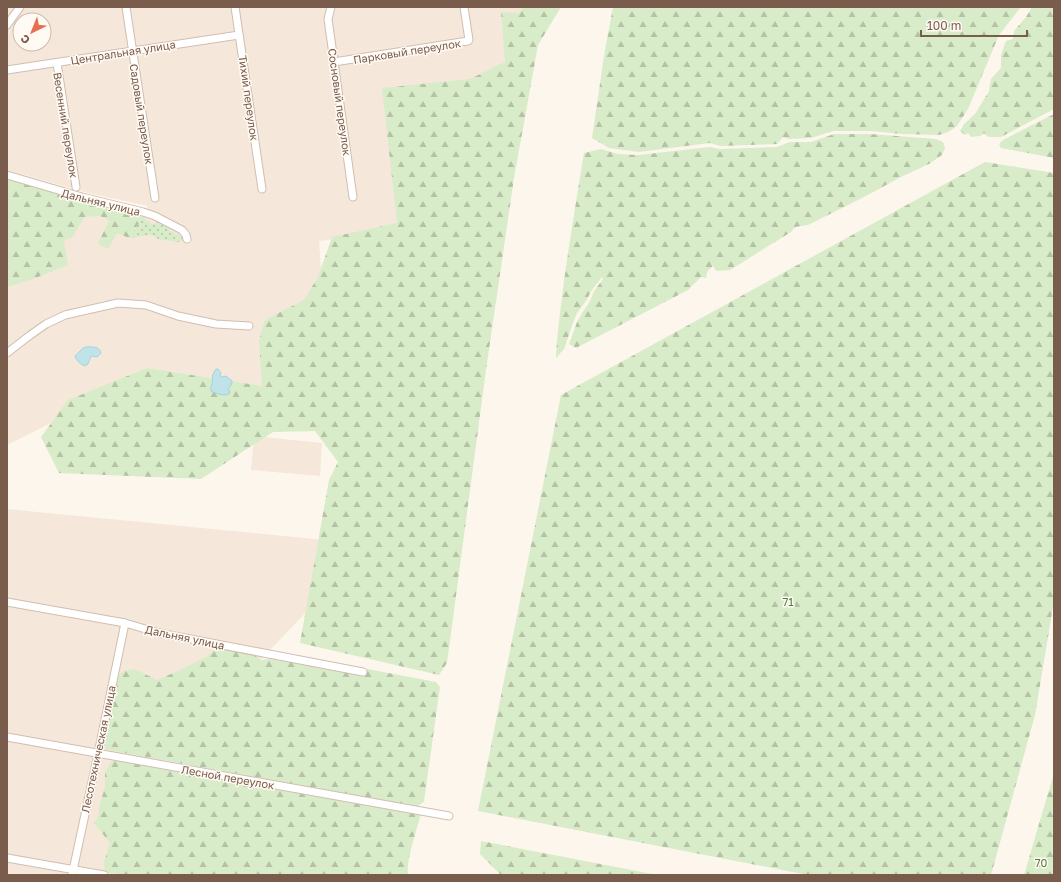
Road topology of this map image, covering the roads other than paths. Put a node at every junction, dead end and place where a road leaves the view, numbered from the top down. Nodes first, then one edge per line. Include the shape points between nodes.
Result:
1 (20, 7) edge
2 (126, 7) edge
3 (235, 7) edge
4 (331, 7) edge
5 (464, 7) edge
6 (7, 25) edge
7 (239, 35) junction
8 (132, 50) junction
9 (334, 62) junction
10 (57, 63) junction
11 (7, 70) edge
12 (7, 175) edge
13 (76, 186) dead end
14 (262, 189) dead end
15 (353, 197) dead end
16 (155, 198) dead end
17 (187, 239) dead end
18 (249, 326) dead end
19 (7, 353) edge
20 (7, 602) edge
21 (124, 623) junction
22 (363, 672) dead end
23 (7, 737) edge
24 (98, 754) junction
25 (449, 816) dead end
26 (7, 858) edge
27 (72, 872) edge
28 (104, 875) edge

1 - 6 street
2 - 8 street, Садовый переулок
3 - 7 street, Тихий переулок
4 - 9 street, Сосновый переулок via 328,19
5 - 9 street, Парковый переулок via 468,42
7 - 8 street, Центральная улица
7 - 14 street, Тихий переулок
8 - 10 street, Центральная улица
8 - 16 street, Садовый переулок
9 - 15 street, Сосновый переулок
10 - 11 street, Центральная улица
10 - 13 street, Весенний переулок
12 - 17 street, Дальняя улица via 144,212 182,230
18 - 19 street via 216,324 178,316 146,305 118,303 65,315 46,324
20 - 21 street, Дальняя улица
21 - 22 street, Дальняя улица via 159,633
21 - 24 street, Лесотехническая улица
23 - 24 street, Лесной переулок
24 - 25 street, Лесной переулок
24 - 27 street, Лесотехническая улица
26 - 27 street
27 - 28 street

